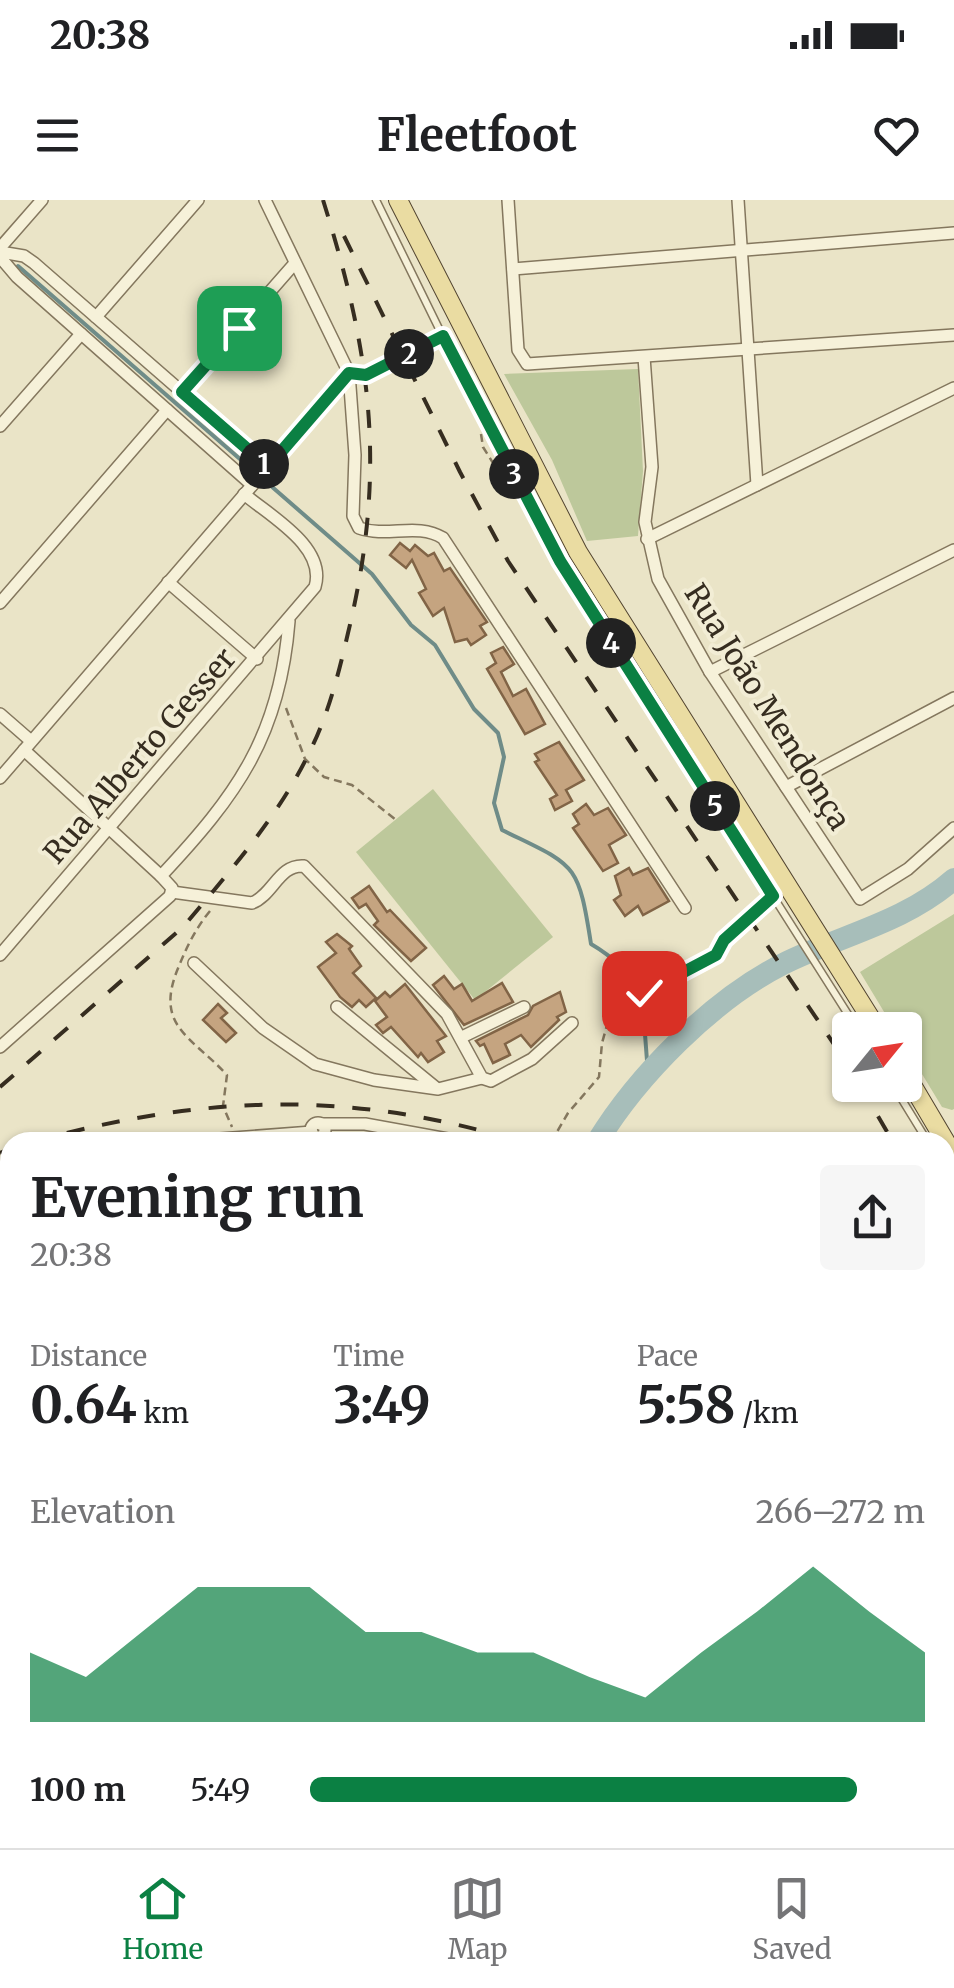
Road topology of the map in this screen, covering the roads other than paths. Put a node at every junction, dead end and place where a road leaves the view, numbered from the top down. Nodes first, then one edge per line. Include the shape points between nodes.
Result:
1 (42, 200) edge
2 (198, 200) edge
3 (265, 200) edge
4 (376, 200) edge
5 (398, 200) edge
6 (508, 200) edge
7 (738, 200) edge
8 (954, 233) edge
9 (742, 250) junction
10 (0, 252) edge
11 (295, 263) junction
12 (513, 269) junction
13 (96, 316) junction
14 (81, 334) junction
15 (954, 335) edge
16 (748, 350) junction
17 (644, 358) junction
18 (349, 373) junction
19 (954, 388) edge
20 (182, 392) junction
21 (167, 410) junction
22 (0, 426) edge
23 (268, 467) junction
24 (757, 484) junction
25 (248, 490) junction
26 (647, 538) junction
27 (954, 550) edge
28 (168, 582) junction
29 (0, 603) edge
30 (289, 622) junction
31 (256, 660) junction
32 (710, 672) junction
33 (954, 698) edge
34 (0, 714) edge
35 (28, 746) junction
36 (0, 778) edge
37 (786, 787) junction
38 (954, 828) edge
39 (109, 831) junction
40 (161, 876) junction
41 (172, 892) junction
42 (788, 904) junction
43 (685, 908) dead end
44 (0, 955) edge
45 (194, 964) dead end
46 (337, 1007) dead end
47 (524, 1007) dead end
48 (857, 1012) edge
49 (858, 1012) edge
50 (572, 1023) dead end
51 (462, 1037) junction
52 (0, 1047) edge
53 (482, 1078) junction
54 (438, 1090) junction
55 (922, 1101) edge
56 (910, 1102) edge
57 (321, 1132) edge
58 (414, 1132) edge
59 (941, 1132) edge

1 - 10 street
2 - 13 street
3 - 11 street
4 - 42 lane via 560,561 773,896
5 - 42 main road via 578,552
6 - 12 street
7 - 9 street
8 - 9 street
9 - 12 street
9 - 16 street
10 - 13 street via 24,256
10 - 14 street
11 - 18 street
11 - 20 street
12 - 17 street via 522,360 533,366
13 - 20 street
14 - 21 street
14 - 22 street
15 - 16 street
16 - 17 street
16 - 24 street
17 - 26 street, Rua João Mendonça via 652,467
18 - 23 street
18 - 43 street via 359,528 394,534 428,529 443,538
19 - 24 street
20 - 23 street
21 - 25 street
21 - 29 street
23 - 25 street
24 - 26 street
25 - 28 street
25 - 30 street, Rua Alberto Gesser via 309,550 317,573 315,587
26 - 32 street, Rua João Mendonça via 668,601
27 - 32 street
28 - 31 street
28 - 35 street
30 - 31 street, Rua Alberto Gesser
30 - 40 street via 266,730 233,795
31 - 39 street, Rua Alberto Gesser
32 - 37 street, Rua João Mendonça
33 - 37 street
34 - 35 street
35 - 36 street
35 - 39 street
37 - 38 street, Rua João Mendonça via 860,899
39 - 40 street
39 - 44 street, Rua Alberto Gesser
40 - 41 street
41 - 51 street via 252,904 286,870 304,866
41 - 52 street
42 - 48 lane
42 - 49 main road via 825,947
45 - 54 street via 263,1028 315,1064
46 - 54 street
47 - 51 street
50 - 53 street via 532,1059 491,1081
51 - 53 street
53 - 54 street
55 - 59 main road
56 - 59 lane
57 - 58 street via 379,1125

